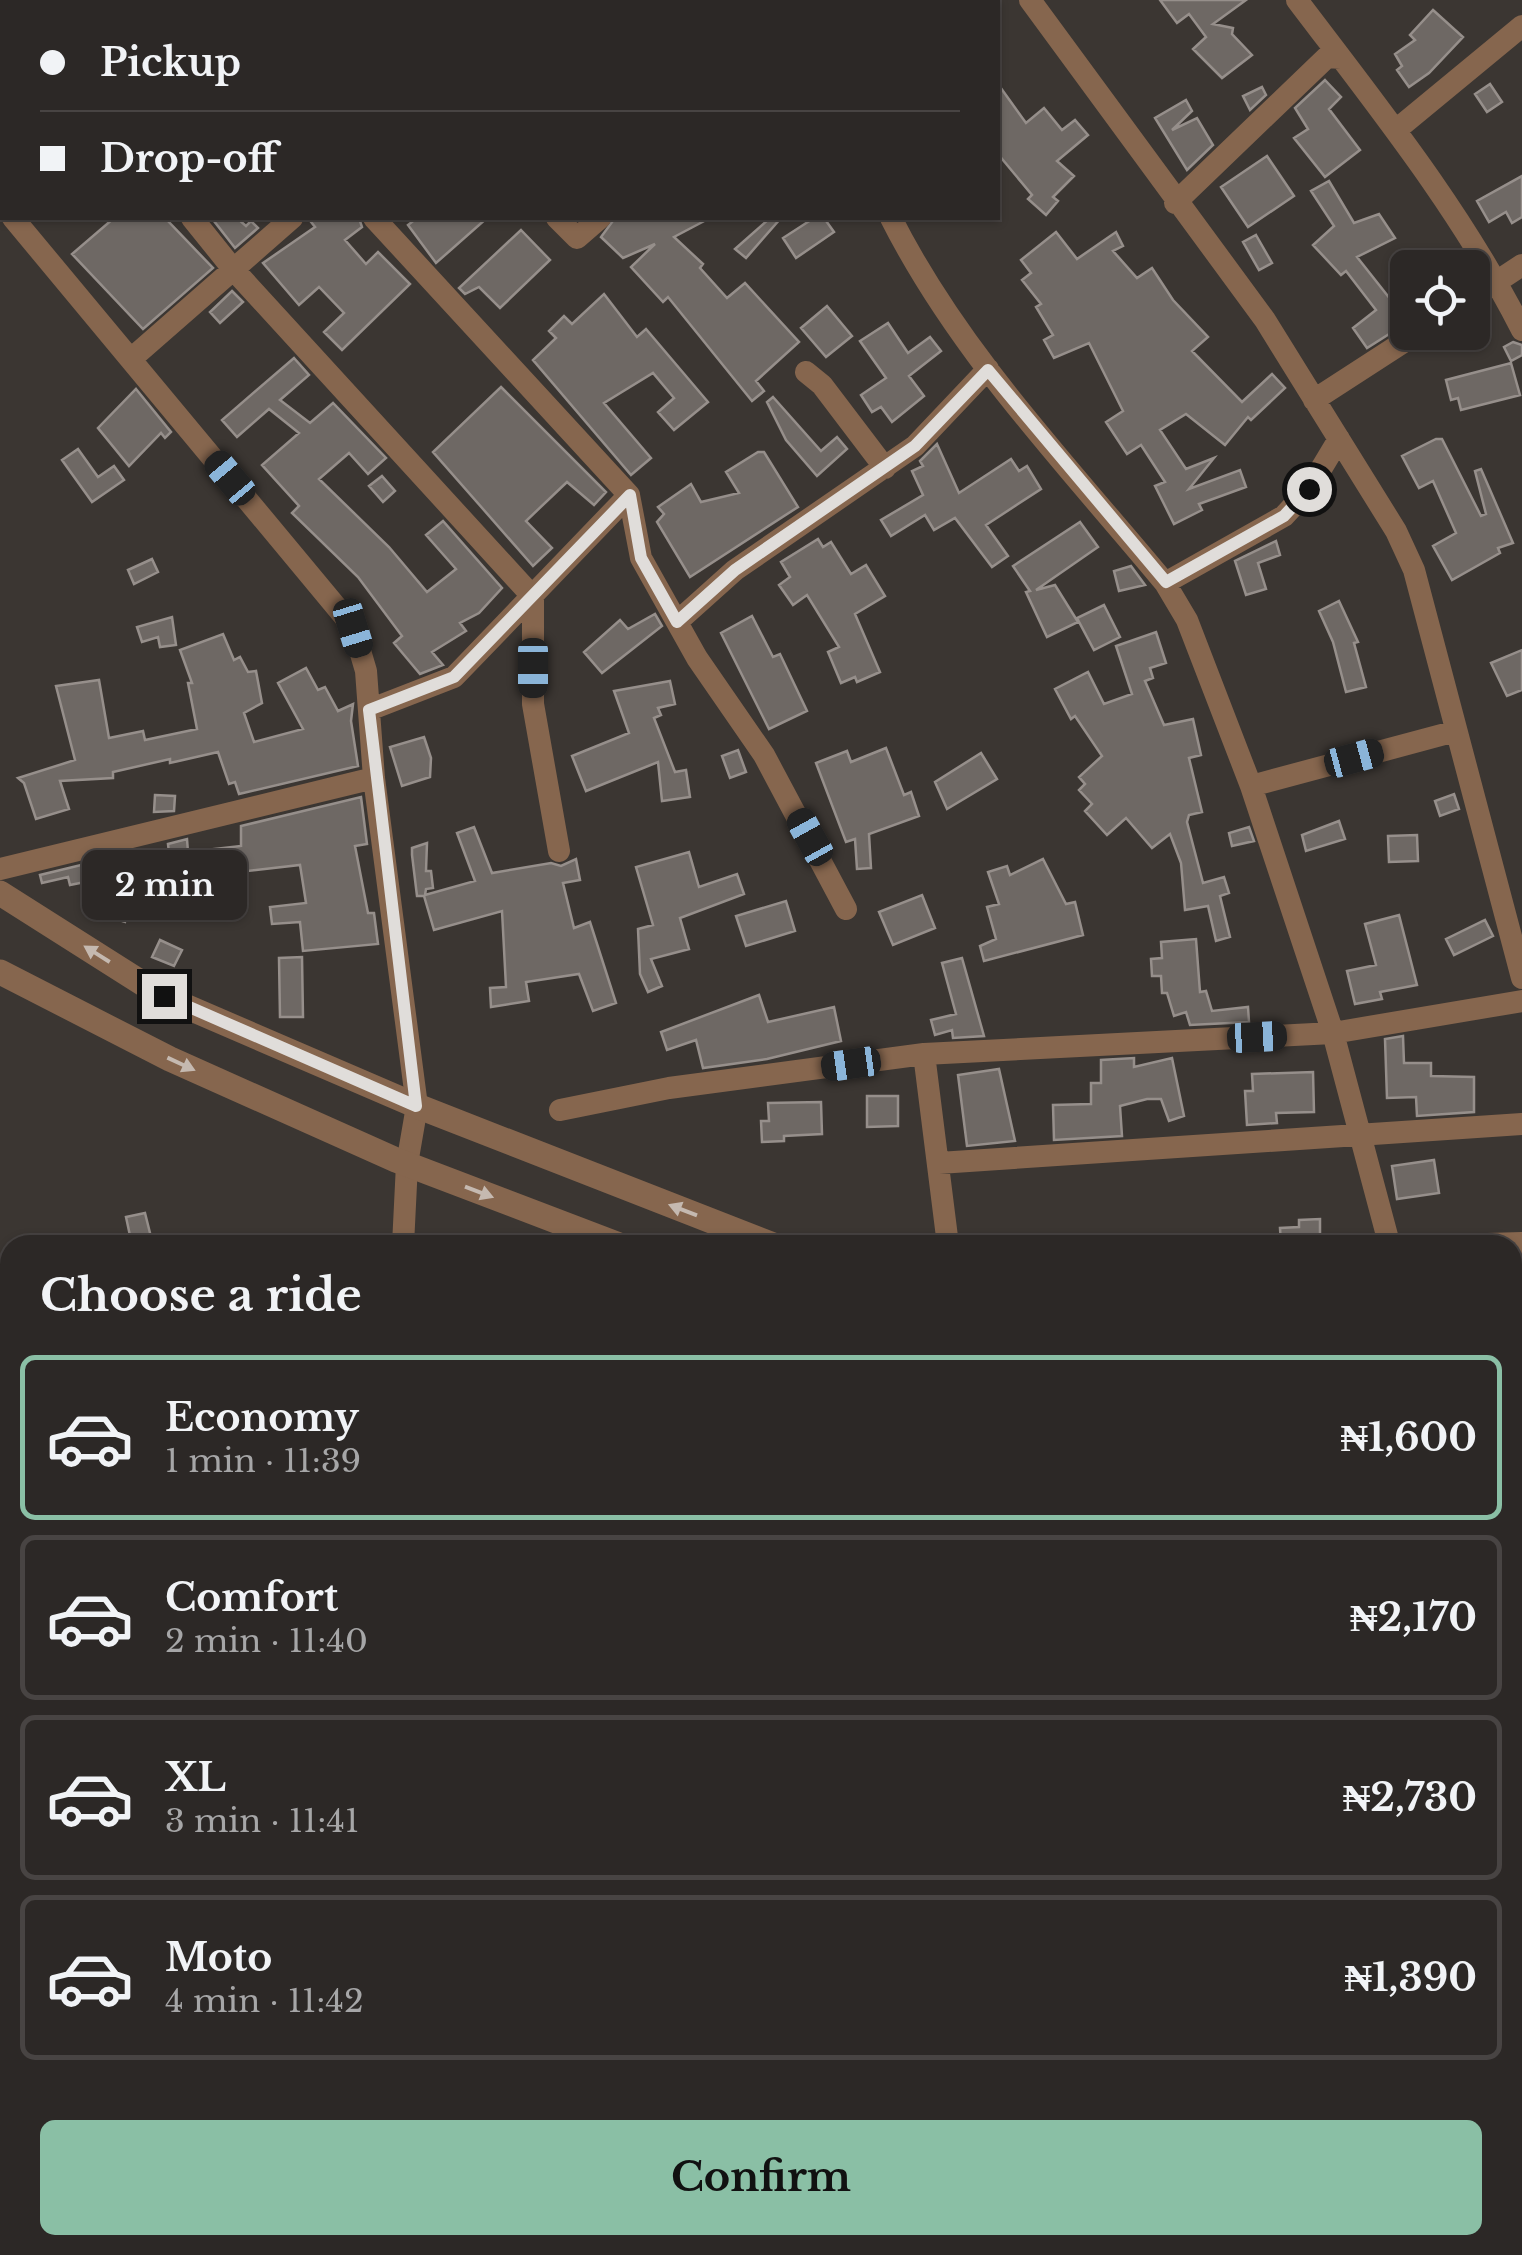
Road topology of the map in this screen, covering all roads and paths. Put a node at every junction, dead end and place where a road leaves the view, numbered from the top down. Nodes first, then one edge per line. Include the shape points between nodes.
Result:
1 (1030, 0) edge
2 (1297, 0) edge
3 (1522, 26) edge
4 (1341, 58) junction
5 (1396, 130) junction
6 (1176, 203) junction
7 (15, 220) edge
8 (194, 220) edge
9 (290, 220) edge
10 (376, 220) edge
11 (559, 220) edge
12 (598, 220) edge
13 (892, 220) edge
14 (1522, 265) edge
15 (234, 269) junction
16 (1497, 280) junction
17 (1490, 285) edge
18 (1522, 330) edge
19 (1391, 350) edge
20 (130, 359) junction
21 (988, 370) junction
22 (806, 372) dead end
23 (1314, 400) junction
24 (1339, 440) junction
25 (885, 468) junction
26 (630, 495) junction
27 (1166, 582) junction
28 (534, 597) junction
29 (677, 622) junction
30 (369, 710) junction
31 (1456, 730) junction
32 (374, 778) junction
33 (1251, 786) junction
34 (558, 851) dead end
35 (0, 869) edge
36 (0, 894) edge
37 (846, 909) dead end
38 (0, 972) edge
39 (1522, 978) edge
40 (1522, 1001) edge
41 (1333, 1033) junction
42 (924, 1054) junction
43 (416, 1106) junction
44 (560, 1110) dead end
45 (1522, 1124) edge
46 (1361, 1132) junction
47 (939, 1163) junction
48 (406, 1164) junction
49 (403, 1235) edge
50 (593, 1235) edge
51 (748, 1235) edge
52 (947, 1235) edge
53 (1386, 1235) edge

1 - 6 street
2 - 4 street
3 - 5 street
4 - 5 street
4 - 6 street via 1327,57
5 - 16 street
6 - 23 street via 1265,320
7 - 20 street
8 - 15 street
9 - 15 street
10 - 26 street
11 - 12 street via 577,238
13 - 21 street
14 - 16 street
15 - 20 street
15 - 28 street
16 - 17 street
16 - 18 street
19 - 23 street
20 - 30 street via 353,628
21 - 25 street
21 - 27 street
22 - 25 street
23 - 24 street
24 - 27 street via 1284,516
24 - 31 street via 1414,570
25 - 29 street via 735,570
26 - 28 street
26 - 29 street via 641,558
27 - 33 street
28 - 30 street via 454,677
28 - 34 street via 533,704
29 - 37 street via 764,755
30 - 32 street
31 - 33 street
31 - 39 street
32 - 35 street
32 - 43 street
33 - 41 street
43 -> 36 street via 164,996
38 -> 48 street via 170,1060
40 - 41 street
41 - 42 street
41 - 46 street
42 - 44 street via 669,1088
42 - 47 street
43 - 48 street
51 -> 43 street
45 - 46 street
46 - 47 street
46 - 53 street
47 - 52 street
48 - 49 street
48 -> 50 street

